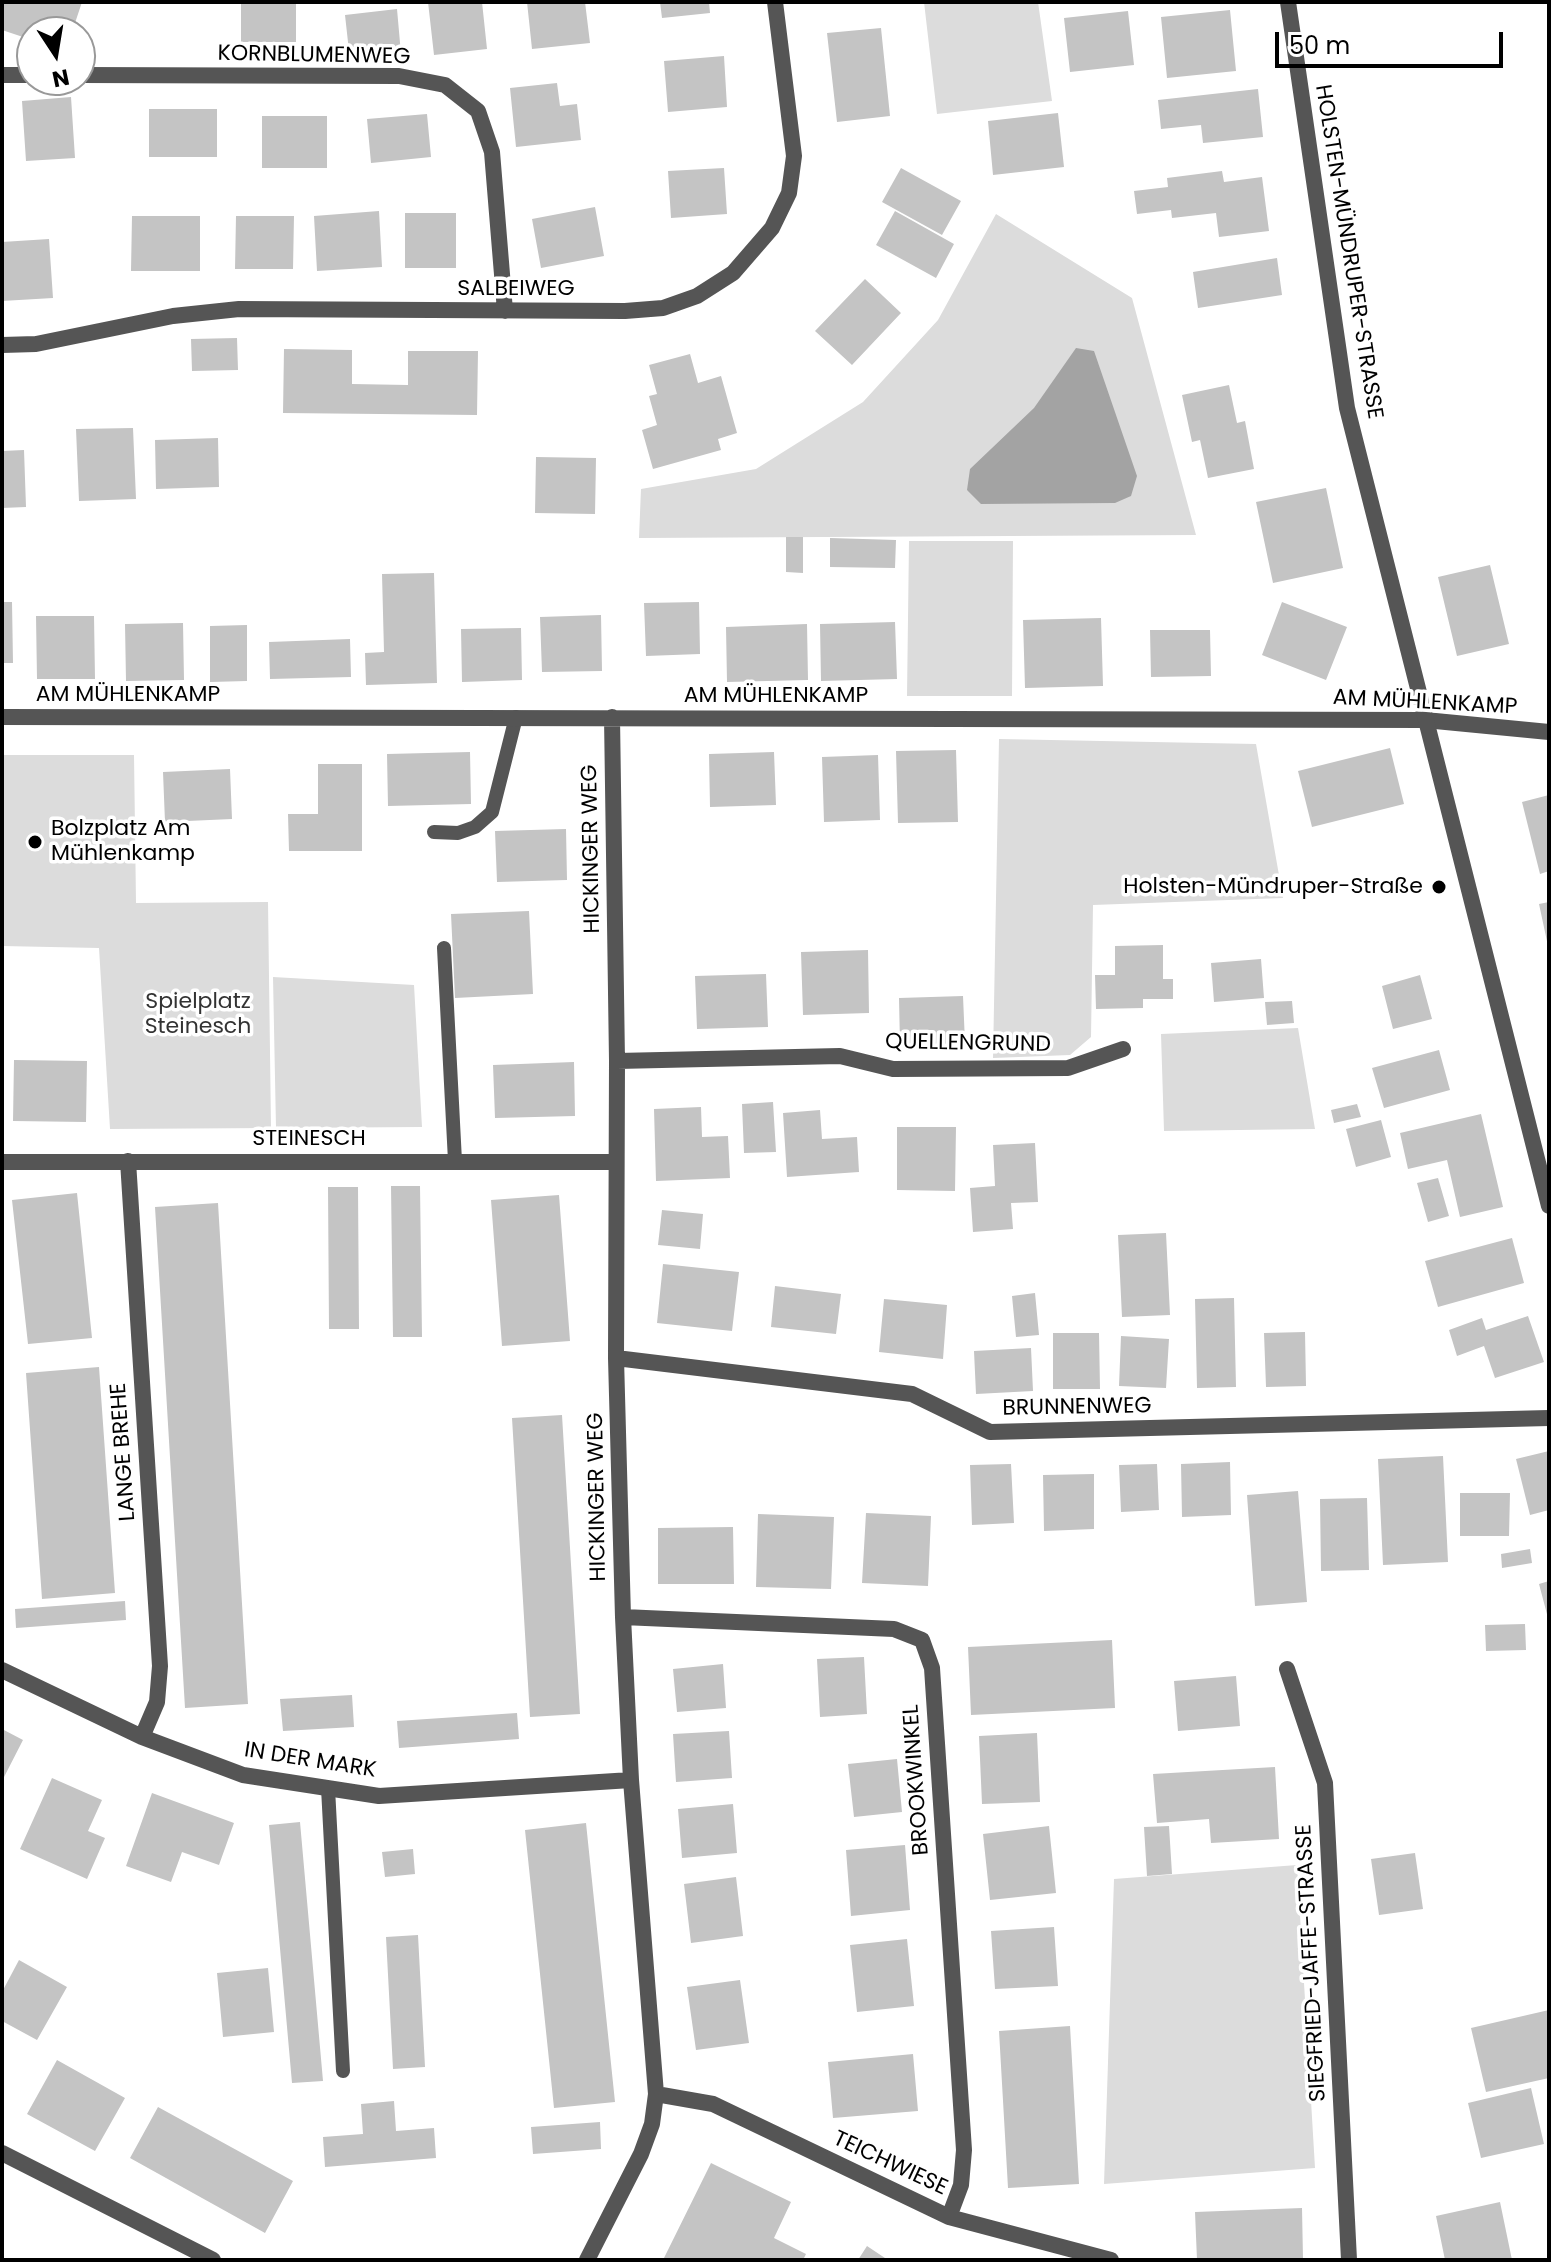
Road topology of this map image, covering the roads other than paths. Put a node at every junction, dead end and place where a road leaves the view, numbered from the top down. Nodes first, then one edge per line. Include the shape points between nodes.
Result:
1 (775, 2) edge
2 (1288, 2) edge
3 (96, 75) edge
4 (505, 311) junction
5 (2, 345) edge
6 (2, 717) edge
7 (516, 717) junction
8 (612, 717) junction
9 (1425, 720) junction
10 (1549, 732) edge
11 (434, 832) dead end
12 (444, 948) dead end
13 (1123, 1049) dead end
14 (617, 1061) junction
15 (128, 1161) junction
16 (455, 1161) junction
17 (2, 1162) edge
18 (616, 1162) junction
19 (1549, 1206) edge
20 (616, 1358) junction
21 (1549, 1418) edge
22 (623, 1617) junction
23 (1287, 1669) dead end
24 (2, 1670) edge
25 (142, 1737) junction
26 (631, 1780) junction
27 (328, 1788) junction
28 (343, 2071) dead end
29 (656, 2094) junction
30 (2, 2153) edge
31 (949, 2217) junction
32 (213, 2260) edge
33 (587, 2260) edge
34 (1111, 2260) edge
35 (1349, 2260) edge

1 - 4 street, SALBEIWEG via 794,156 789,193 772,228 733,273 697,296 663,308
2 - 9 street, HOLSTEN-MÜNDRUPER-STRASSE via 1347,408
3 - 4 street, KORNBLUMENWEG via 399,76 445,85 478,111 492,152
4 - 5 street, SALBEIWEG via 239,309 173,316 36,344
6 - 7 street, AM MÜHLENKAMP
7 - 8 street, AM MÜHLENKAMP
7 - 11 lane via 492,812 467,830
8 - 9 street, AM MÜHLENKAMP
8 - 14 street, HICKINGER WEG
9 - 10 street, AM MÜHLENKAMP
9 - 19 street, HOLSTEN-MÜNDRUPER-STRASSE
12 - 16 lane
13 - 14 street, QUELLENGRUND via 1068,1068 893,1069 840,1056
14 - 18 street, HICKINGER WEG
15 - 16 street, STEINESCH
15 - 17 street, STEINESCH
15 - 25 street, LANGE BREHE via 160,1666 157,1702
16 - 18 street, STEINESCH
18 - 20 street, HICKINGER WEG
20 - 21 street, BRUNNENWEG via 912,1394 990,1432
20 - 22 street, HICKINGER WEG
22 - 26 street, HICKINGER WEG
22 - 31 street, BROOKWINKEL via 894,1629 922,1640 932,1668 964,2150 961,2185
23 - 35 street, SIEGFRIED-JAFFE-STRASSE via 1325,1783
24 - 25 street, IN DER MARK
25 - 27 street, IN DER MARK via 243,1775
26 - 27 street, IN DER MARK via 379,1796
26 - 29 street, HICKINGER WEG
27 - 28 lane
29 - 31 street, TEICHWIESE via 713,2104
29 - 33 street, HICKINGER WEG via 641,2154
30 - 32 street
31 - 34 street, TEICHWIESE

